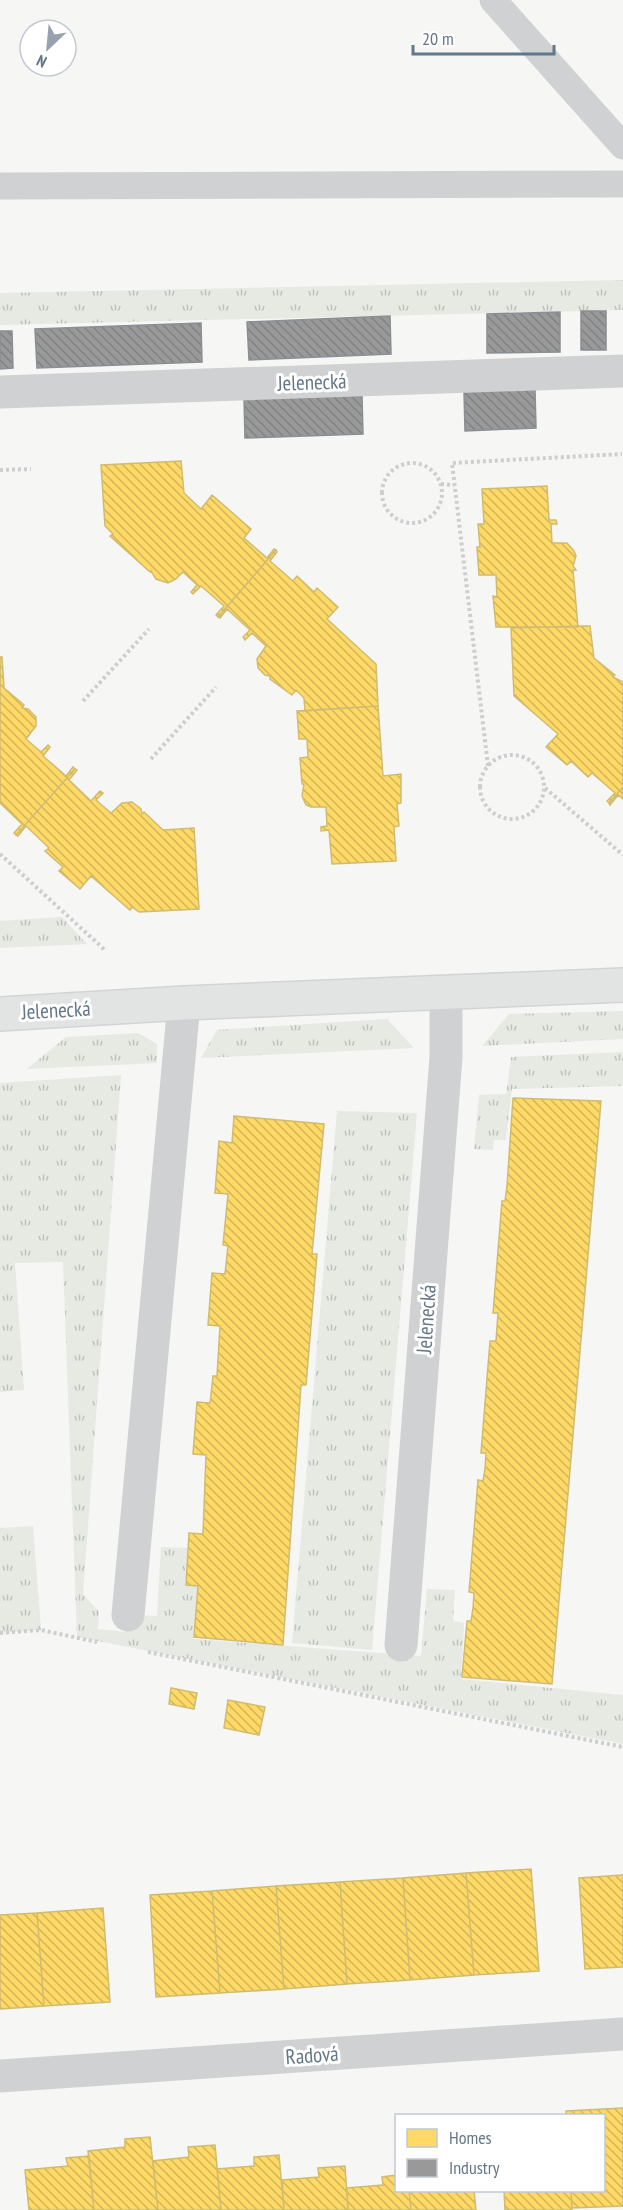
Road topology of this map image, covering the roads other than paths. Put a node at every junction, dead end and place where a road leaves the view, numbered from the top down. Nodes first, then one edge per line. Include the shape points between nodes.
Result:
1 (493, 0) edge
2 (623, 146) edge
3 (623, 184) edge
4 (0, 186) edge
5 (623, 371) edge
6 (0, 392) edge
7 (623, 985) edge
8 (446, 992) junction
9 (184, 1003) junction
10 (0, 1014) edge
11 (128, 1615) dead end
12 (401, 1645) dead end
13 (623, 2034) edge
14 (0, 2076) edge

1 - 2 lane
3 - 4 lane
5 - 6 street, Jelenecká
7 - 8 street, Jelenecká
8 - 9 street, Jelenecká
8 - 12 street, Jelenecká via 446,1057
9 - 10 street, Jelenecká
9 - 11 street
13 - 14 street, Radová

